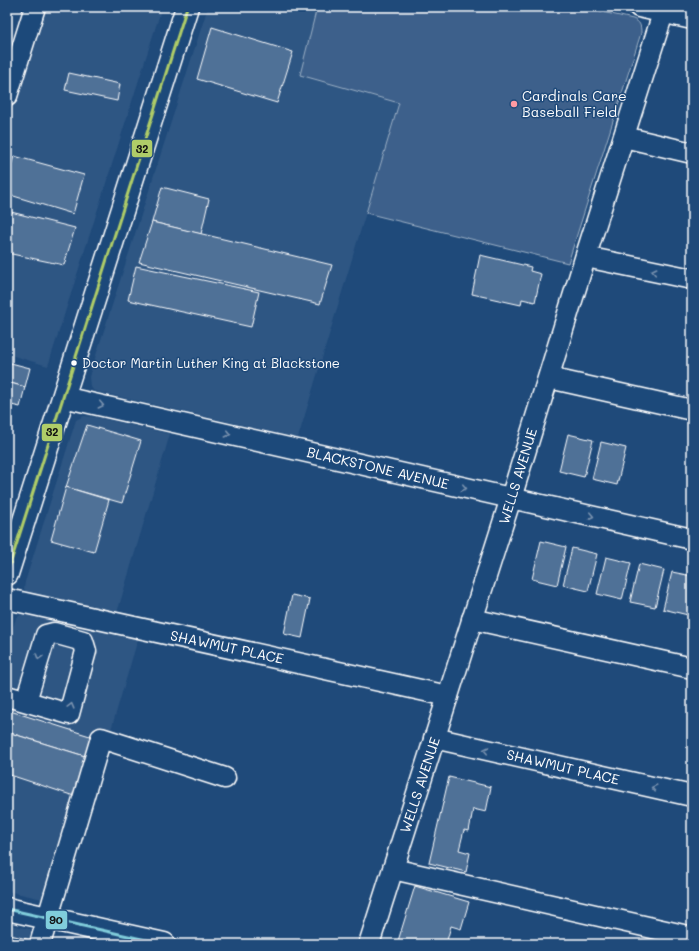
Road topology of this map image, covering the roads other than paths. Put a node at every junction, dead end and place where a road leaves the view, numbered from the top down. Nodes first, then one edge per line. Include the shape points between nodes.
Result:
1 (35, 7) edge
2 (187, 7) edge
3 (639, 7) edge
4 (664, 10) edge
5 (692, 19) edge
6 (7, 96) edge
7 (624, 137) junction
8 (692, 152) edge
9 (586, 257) junction
10 (692, 279) edge
11 (549, 378) junction
12 (63, 397) junction
13 (692, 410) edge
14 (511, 498) junction
15 (692, 539) edge
16 (7, 574) edge
17 (7, 599) edge
18 (472, 619) junction
19 (692, 668) edge
20 (7, 696) edge
21 (448, 696) junction
22 (26, 701) dead end
23 (434, 738) junction
24 (225, 778) dead end
25 (692, 796) edge
26 (393, 869) junction
27 (7, 909) edge
28 (48, 918) junction
29 (692, 937) edge
30 (40, 944) edge
31 (164, 944) edge
32 (369, 944) edge

1 - 6 street
2 - 12 main road
3 - 4 street
4 - 5 street
4 - 7 street, WELLS AVENUE
7 - 8 street
7 - 9 street, WELLS AVENUE
10 -> 9 street
9 - 11 street, WELLS AVENUE
11 - 13 street
11 - 14 street, WELLS AVENUE
12 -> 14 street, BLACKSTONE AVENUE
12 - 16 main road
14 -> 15 street, BLACKSTONE AVENUE
14 - 18 street, WELLS AVENUE
17 - 21 street, SHAWMUT PLACE
18 - 19 street
18 - 21 street, WELLS AVENUE
20 - 22 street
21 - 23 street, WELLS AVENUE
25 -> 23 street, SHAWMUT PLACE
23 - 26 street, WELLS AVENUE
24 - 28 street via 101,738
26 - 29 street
26 - 32 street, WELLS AVENUE
27 - 28 main road
28 - 30 street
28 - 31 main road

